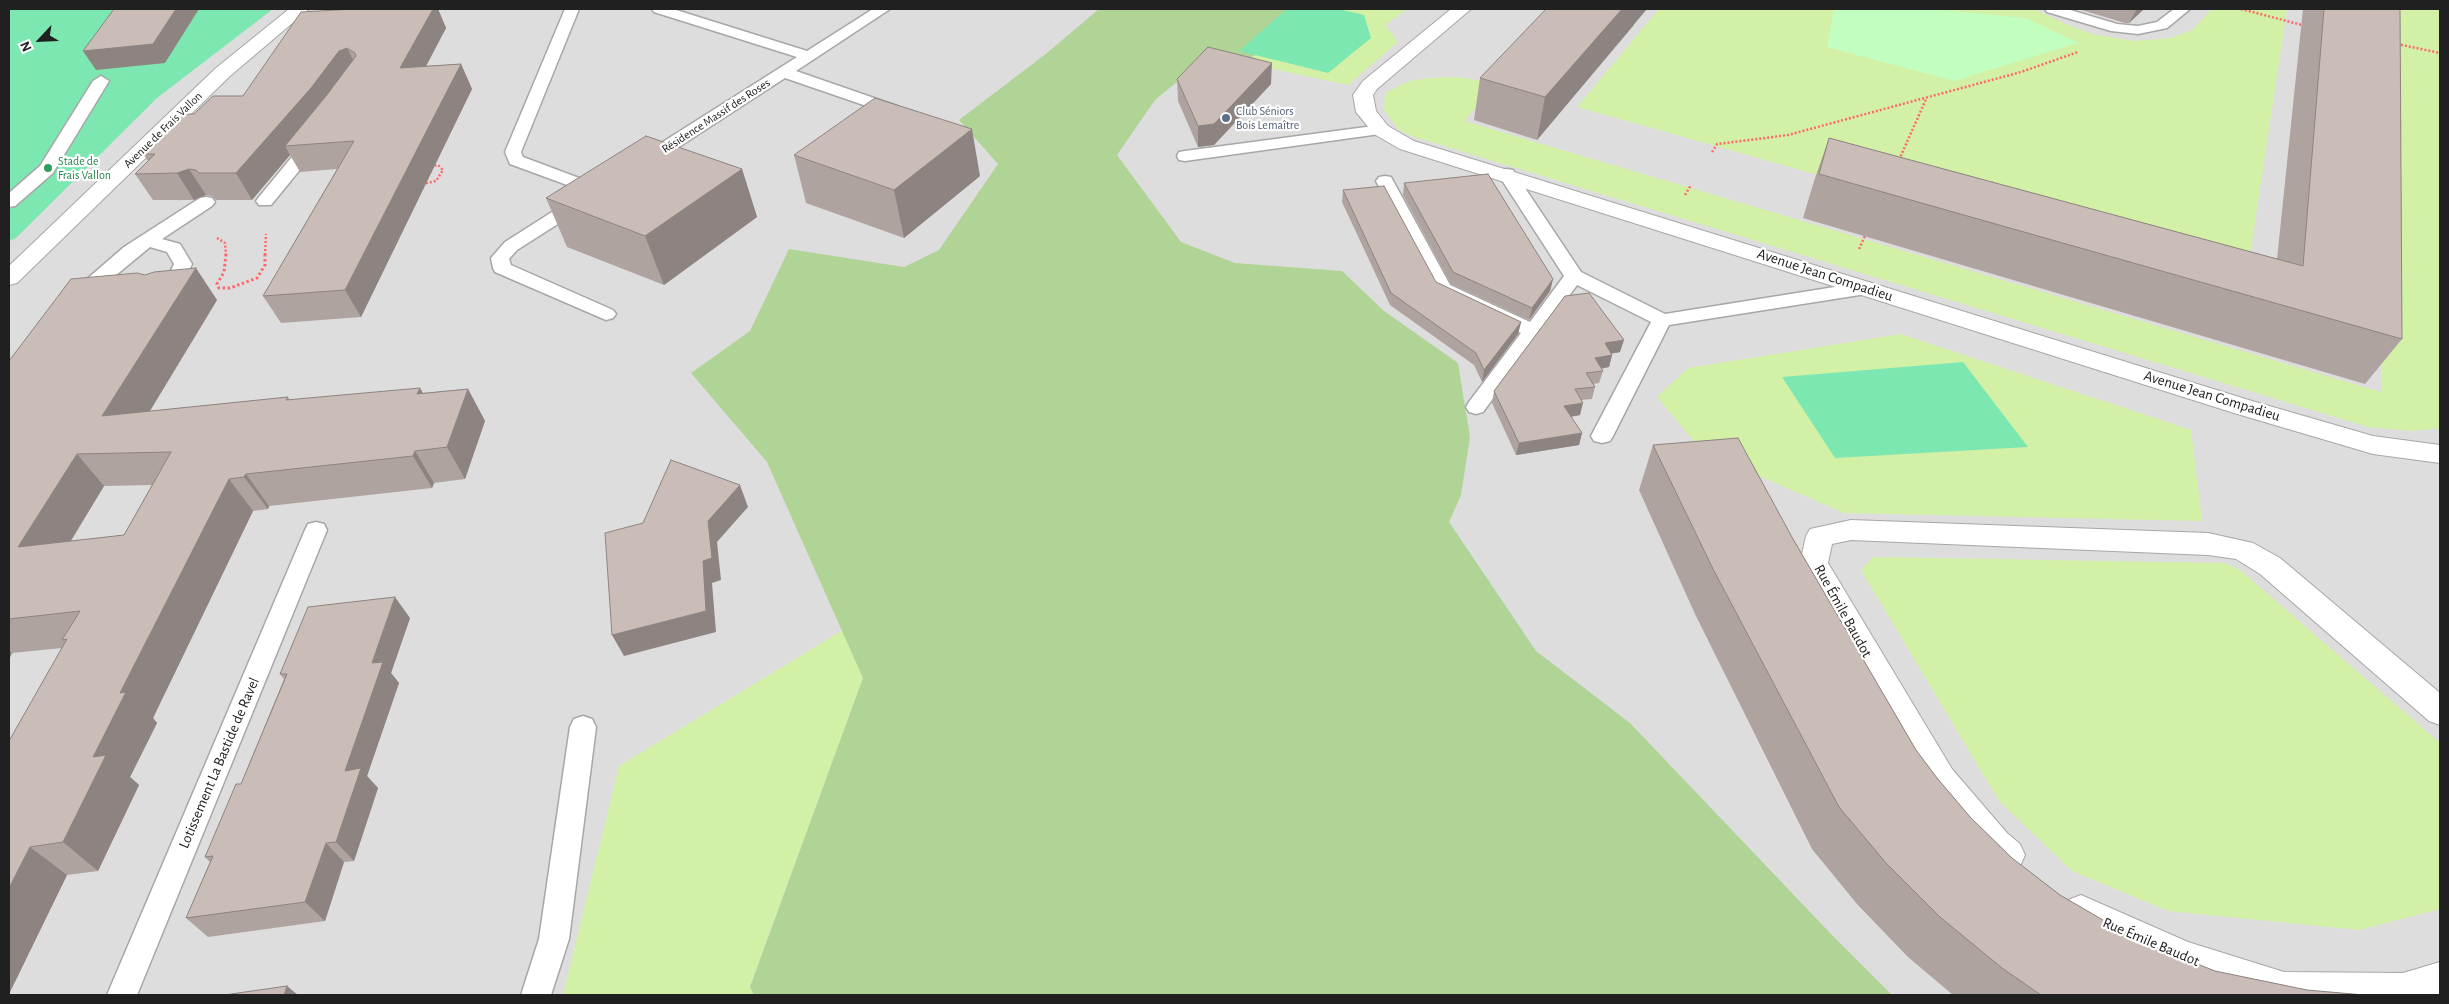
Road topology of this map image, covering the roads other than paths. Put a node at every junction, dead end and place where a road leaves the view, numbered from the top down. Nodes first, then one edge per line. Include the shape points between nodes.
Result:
1 (300, 9) edge
2 (572, 9) edge
3 (659, 9) edge
4 (883, 9) edge
5 (1462, 9) edge
6 (2052, 9) edge
7 (2183, 9) edge
8 (809, 56) junction
9 (783, 72) junction
10 (102, 81) dead end
11 (326, 126) edge
12 (884, 130) edge
13 (1381, 130) junction
14 (1185, 156) dead end
15 (630, 170) edge
16 (1507, 174) junction
17 (614, 181) edge
18 (1385, 181) dead end
19 (597, 191) junction
20 (265, 201) dead end
21 (9, 202) edge
22 (206, 202) edge
23 (148, 240) junction
24 (1574, 276) junction
25 (9, 278) edge
26 (1866, 288) junction
27 (167, 298) edge
28 (67, 309) edge
29 (606, 314) dead end
30 (1662, 320) junction
31 (1534, 331) junction
32 (1476, 407) dead end
33 (1602, 436) dead end
34 (2440, 454) edge
35 (316, 530) dead end
36 (2440, 712) edge
37 (583, 727) dead end
38 (2440, 980) edge
39 (122, 995) edge
40 (536, 995) edge

1 - 25 street, Avenue de Frais Vallon via 224,72
2 - 19 lane via 513,152 516,160
3 - 8 lane
4 - 8 lane, Résidence Massif des Roses
5 - 13 street, Avenue Jean Compadieu via 1370,85 1363,95 1366,112
6 - 7 lane via 2116,28 2138,30 2162,25
8 - 9 lane, Résidence Massif des Roses
9 - 12 lane via 891,109 894,117
9 - 15 lane, Résidence Massif des Roses
10 - 21 lane via 47,169
11 - 20 lane
13 - 14 lane
13 - 16 street, Avenue Jean Compadieu via 1407,144
16 - 24 lane
16 - 26 street, Avenue Jean Compadieu
17 - 19 lane
18 - 31 lane via 1444,288
19 - 29 lane via 511,246 500,258 502,268
22 - 23 lane
23 - 27 lane via 174,248 183,264
23 - 28 lane
24 - 30 lane
24 - 31 lane
26 - 30 lane
26 - 34 street, Avenue Jean Compadieu via 2373,445
30 - 33 lane
31 - 32 lane
35 - 39 lane, Lotissement La Bastide de Ravel
36 - 38 street, Rue Émile Baudot via 2270,566 2243,550 2208,544 1851,530 1820,536 1814,563 1940,778 1995,844 2072,908 2184,958 2284,990 2402,991
37 - 40 lane via 554,939

